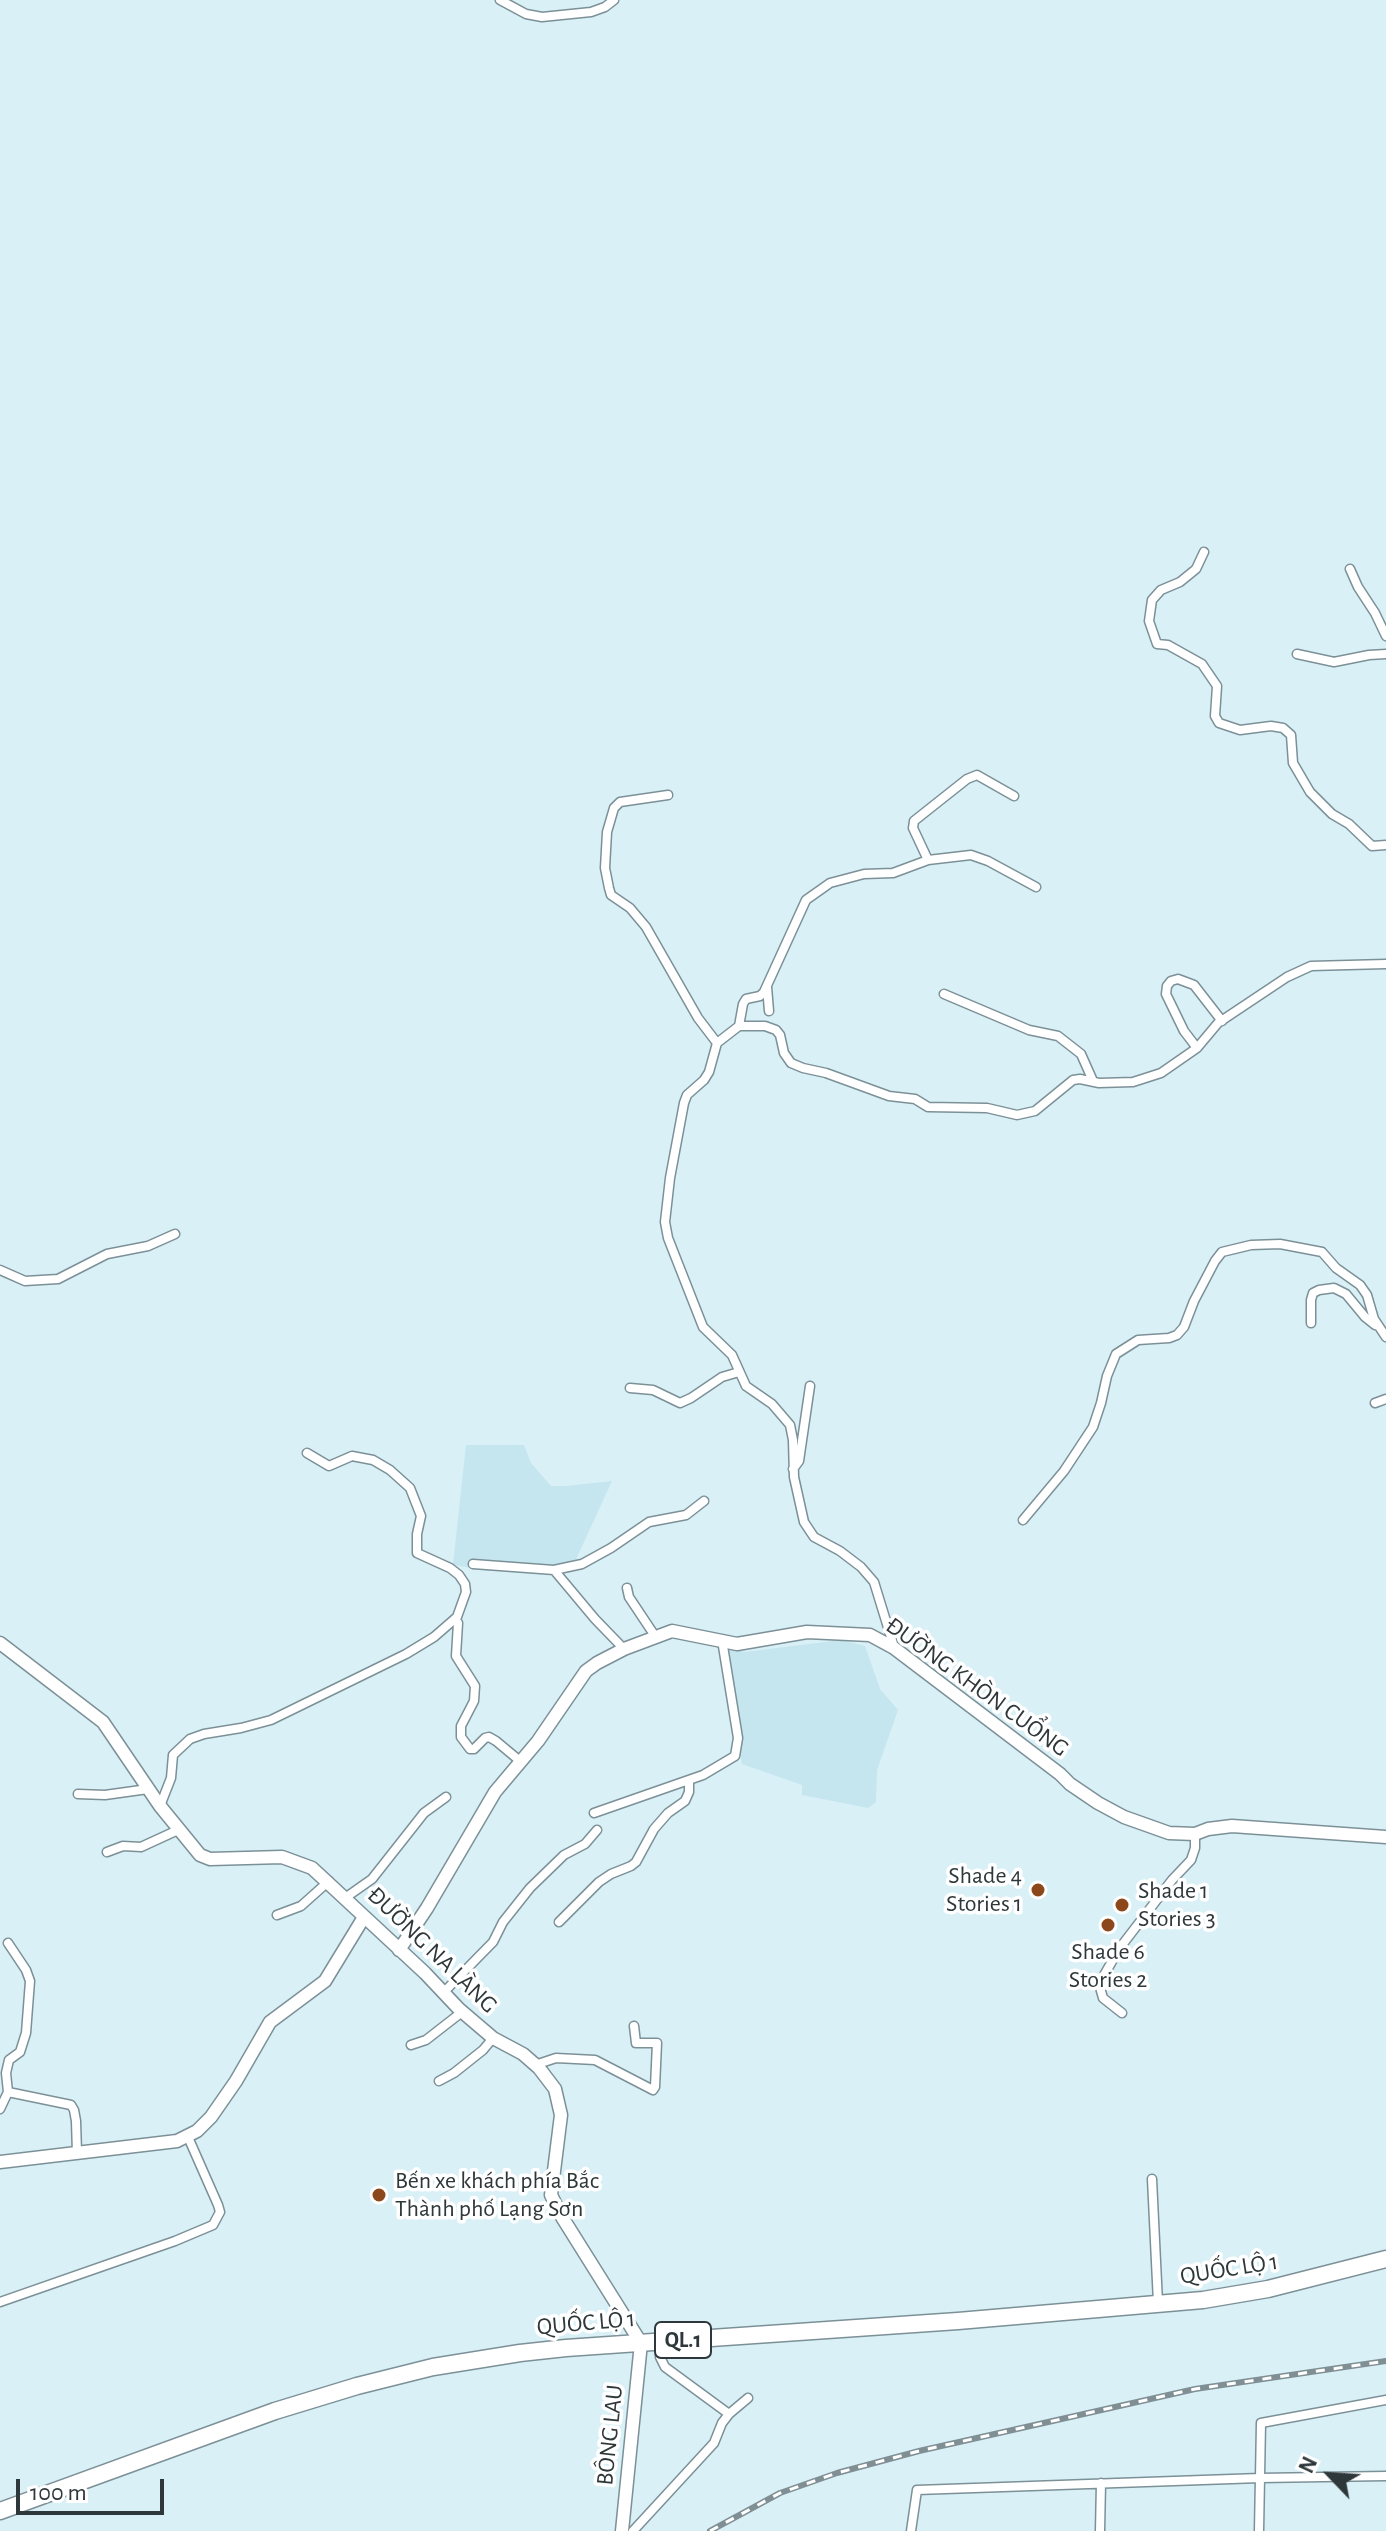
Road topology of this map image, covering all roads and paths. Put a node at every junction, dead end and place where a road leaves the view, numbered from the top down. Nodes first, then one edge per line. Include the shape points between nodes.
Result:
1 (500, 0) edge
2 (614, 0) edge
3 (1204, 552) dead end
4 (1350, 569) dead end
5 (1386, 636) edge
6 (1297, 654) dead end
7 (1386, 654) edge
8 (668, 795) dead end
9 (1014, 796) dead end
10 (1386, 845) edge
11 (928, 860) junction
12 (1036, 887) dead end
13 (1386, 964) edge
14 (767, 985) junction
15 (944, 994) dead end
16 (769, 1011) dead end
17 (1222, 1021) junction
18 (739, 1026) junction
19 (717, 1043) junction
20 (1197, 1048) junction
21 (1093, 1081) junction
22 (175, 1234) dead end
23 (0, 1270) edge
24 (1311, 1323) dead end
25 (1378, 1327) junction
26 (1386, 1337) edge
27 (739, 1372) junction
28 (810, 1386) dead end
29 (630, 1388) dead end
30 (1386, 1399) edge
31 (1375, 1403) dead end
32 (307, 1453) dead end
33 (793, 1469) junction
34 (704, 1501) dead end
35 (1023, 1520) dead end
36 (473, 1564) dead end
37 (554, 1570) junction
38 (627, 1588) dead end
39 (455, 1619) junction
40 (655, 1636) junction
41 (722, 1640) junction
42 (0, 1643) edge
43 (894, 1648) junction
44 (624, 1649) junction
45 (520, 1761) junction
46 (689, 1780) junction
47 (148, 1789) junction
48 (78, 1794) dead end
49 (446, 1797) dead end
50 (160, 1806) junction
51 (594, 1813) dead end
52 (178, 1830) junction
53 (597, 1830) dead end
54 (1195, 1834) junction
55 (1386, 1837) edge
56 (107, 1852) dead end
57 (329, 1881) junction
58 (345, 1898) junction
59 (277, 1915) dead end
60 (364, 1917) junction
61 (559, 1922) dead end
62 (8, 1943) dead end
63 (399, 1950) junction
64 (443, 1993) junction
65 (462, 2012) junction
66 (1122, 2013) dead end
67 (634, 2026) dead end
68 (493, 2038) junction
69 (411, 2045) dead end
70 (535, 2065) junction
71 (439, 2081) dead end
72 (8, 2092) junction
73 (0, 2109) edge
74 (188, 2137) junction
75 (77, 2153) junction
76 (0, 2162) edge
77 (1152, 2179) dead end
78 (1386, 2259) edge
79 (0, 2302) edge
80 (1158, 2304) junction
81 (662, 2341) junction
82 (641, 2343) junction
83 (748, 2398) dead end
84 (1386, 2400) edge
85 (729, 2414) junction
86 (1386, 2476) edge
87 (1260, 2478) junction
88 (1101, 2483) junction
89 (0, 2511) edge
90 (622, 2531) edge
91 (633, 2531) edge
92 (911, 2531) edge
93 (1100, 2531) edge
94 (1259, 2531) edge

1 - 2 street via 542,17 591,12
3 - 10 street via 1196,569 1152,600 1149,621 1157,644 1202,664 1217,686 1219,723 1240,730 1283,728 1291,735 1293,763 1310,792 1372,846
4 - 5 street
6 - 7 street via 1334,662
8 - 19 street via 620,802 614,808 605,868 611,895 646,927
9 - 11 street via 977,775 967,779 914,821
11 - 12 street via 971,855
11 - 14 street via 893,873 830,883 814,893 801,909
13 - 17 street via 1311,966
14 - 16 street
14 - 18 street via 760,996 743,1004
15 - 21 street via 1029,1030 1058,1036 1081,1054
17 - 20 street
17 - 20 street via 1194,985 1171,981 1166,994
18 - 19 street
18 - 21 street via 776,1030 791,1063 928,1107 987,1108 1017,1115 1035,1111 1073,1080
19 - 27 street via 709,1072 684,1103 665,1222 703,1327 732,1355
20 - 21 street via 1161,1073 1133,1082
22 - 23 street via 107,1254 58,1279 25,1281
24 - 25 street via 1313,1293 1334,1288
25 - 26 street
25 - 35 street via 1360,1285 1322,1252 1280,1244 1222,1252 1177,1335 1138,1340 1116,1354 1093,1427
27 - 29 street via 680,1403 653,1390
27 - 33 street via 746,1386 790,1425
28 - 33 street via 799,1461
30 - 31 street
32 - 39 street via 329,1466 352,1456 373,1460 410,1488 421,1516 417,1553 450,1568 465,1584
33 - 43 street via 804,1522 814,1537 840,1551 876,1584
34 - 37 street via 686,1515 649,1522 582,1564
36 - 37 street
37 - 44 street
38 - 40 street
39 - 45 street via 456,1656 475,1686 461,1737 474,1749 489,1737
39 - 50 street via 406,1654 271,1720 190,1739 173,1755
40 - 41 street, ĐƯỜNG KHÒN CUỔNG via 672,1631
40 - 44 street, ĐƯỜNG KHÒN CUỔNG
41 - 43 street, ĐƯỜNG KHÒN CUỔNG via 737,1644 807,1632 842,1633 870,1635
41 - 46 street via 738,1748 735,1756
42 - 47 street, ĐƯỜNG NA LÀNG via 103,1722
43 - 54 street, ĐƯỜNG KHÒN CUỔNG via 1098,1803 1169,1833
44 - 45 street, ĐƯỜNG KHÒN CUỔNG via 586,1671
45 - 63 street, ĐƯỜNG KHÒN CUỔNG via 495,1792
46 - 51 street
46 - 61 street via 685,1801 654,1829 636,1862 599,1882
47 - 48 street
47 - 50 street, ĐƯỜNG NA LÀNG
49 - 58 street via 424,1813 372,1879
50 - 52 street, ĐƯỜNG NA LÀNG
52 - 56 street via 141,1847
52 - 57 street, ĐƯỜNG NA LÀNG via 205,1858 282,1857
53 - 64 street via 530,1888 493,1942
54 - 55 street, ĐƯỜNG KHÒN CUỔNG via 1232,1826
54 - 66 street via 1191,1860 1119,1949 1099,1984 1103,1998
57 - 58 street, ĐƯỜNG NA LÀNG
57 - 59 street via 301,1906
58 - 60 street, ĐƯỜNG NA LÀNG
60 - 63 street, ĐƯỜNG NA LÀNG
60 - 74 street via 331,1974 270,2022 211,2117
62 - 72 street via 30,1981 26,2033 20,2052 9,2060
63 - 64 street, ĐƯỜNG NA LÀNG
64 - 65 street, ĐƯỜNG NA LÀNG
65 - 68 street, ĐƯỜNG NA LÀNG
65 - 69 street
67 - 70 street via 636,2043 657,2043 653,2090 595,2060 556,2058
68 - 70 street, ĐƯỜNG NA LÀNG
68 - 71 street
70 - 82 street, ĐƯỜNG NA LÀNG via 559,2100 554,2203
72 - 73 street
72 - 75 street via 71,2105
74 - 75 street
74 - 79 street via 220,2212 213,2225
75 - 76 street
77 - 80 street
78 - 80 highway, QUỐC LỘ 1 / QL.1 via 1268,2289
80 - 81 highway, QUỐC LỘ 1 / QL.1
81 - 82 highway, QUỐC LỘ 1 / QL.1
81 - 85 street via 665,2367
82 - 89 highway, QUỐC LỘ 1 / QL.1 via 520,2353 397,2375 275,2411
82 - 90 street, BÔNG LAU
83 - 85 street
84 - 87 street via 1261,2423
85 - 91 street via 714,2443
86 - 87 street
87 - 88 street
87 - 94 street
88 - 92 street via 917,2490
88 - 93 street

